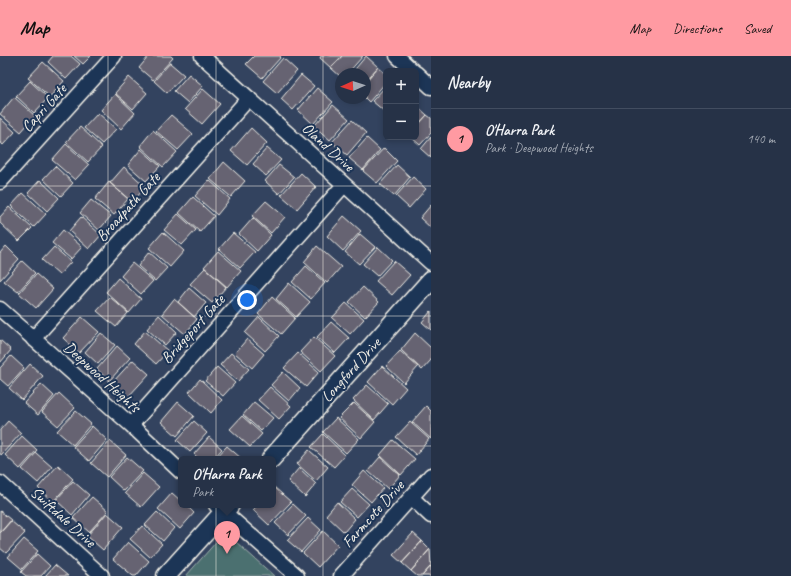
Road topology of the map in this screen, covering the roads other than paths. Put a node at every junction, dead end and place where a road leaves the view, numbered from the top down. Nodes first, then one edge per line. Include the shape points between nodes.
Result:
1 (114, 56) edge
2 (202, 56) edge
3 (397, 56) edge
4 (410, 68) edge
5 (419, 76) edge
6 (431, 87) edge
7 (249, 98) junction
8 (0, 182) edge
9 (344, 184) junction
10 (431, 263) edge
11 (431, 280) edge
12 (0, 309) edge
13 (33, 339) junction
14 (130, 425) junction
15 (274, 456) edge
16 (178, 469) edge
17 (431, 475) edge
18 (0, 483) edge
19 (411, 497) junction
20 (222, 508) edge
21 (224, 508) edge
22 (431, 516) edge
23 (102, 576) edge
24 (166, 576) edge
25 (297, 576) edge
26 (341, 576) edge

1 - 8 street, Capri Gate
2 - 7 street, Oland Drive
3 - 4 street
5 - 6 street
7 - 9 street, Oland Drive
7 - 13 street, Broadpath Gate
9 - 10 street, Oland Drive
9 - 14 street, Bridgeport Gate
11 - 15 street, Longford Drive
12 - 13 street, Deepwood Heights
13 - 14 street, Deepwood Heights
14 - 16 street, Deepwood Heights
17 - 19 street, Farmcote Drive
18 - 23 street, Swiftdale Drive
19 - 22 street
19 - 26 street, Farmcote Drive
20 - 24 street
21 - 25 street

